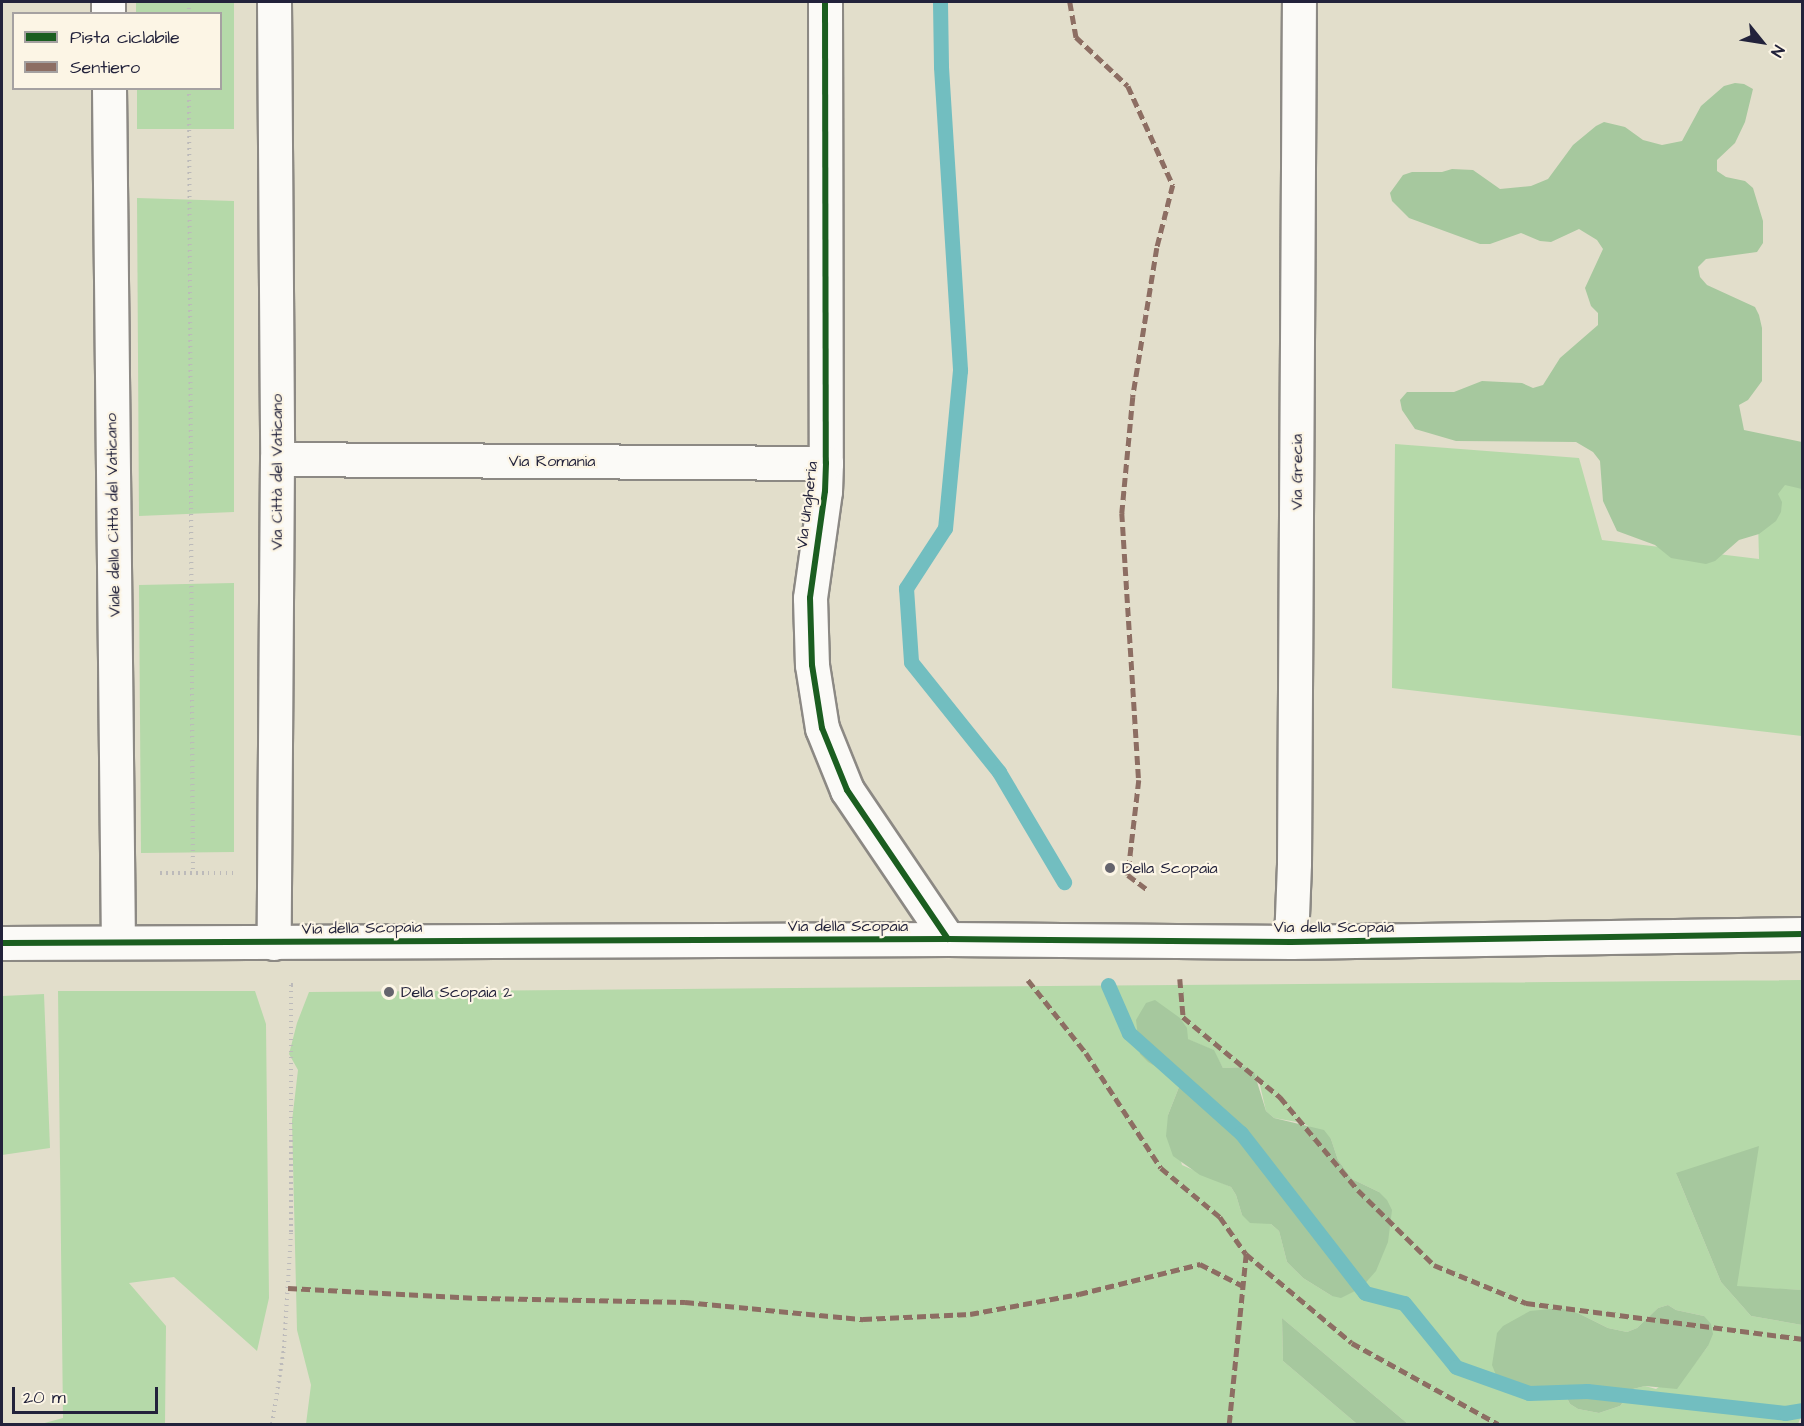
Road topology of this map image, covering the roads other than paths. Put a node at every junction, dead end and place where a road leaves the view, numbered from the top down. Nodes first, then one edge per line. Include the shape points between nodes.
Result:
1 (273, 2) edge
2 (825, 2) edge
3 (1299, 2) edge
4 (109, 90) edge
5 (277, 459) junction
6 (826, 463) junction
7 (1803, 934) edge
8 (948, 939) junction
9 (118, 942) junction
10 (1291, 942) junction
11 (2, 943) edge
12 (274, 943) junction

1 - 5 street, Via Città del Vaticano
2 - 6 street, Via Ungheria
3 - 10 street, Via Grecia
4 - 9 street, Viale della Città del Vaticano
5 - 6 street, Via Romania
5 - 12 street, Via Città del Vaticano
6 - 8 street, Via Ungheria via 810,597 812,665 822,728 847,790
7 - 10 street, Via della Scopaia
8 - 10 street, Via della Scopaia
8 - 12 street, Via della Scopaia
9 - 11 street, Via della Scopaia
9 - 12 street, Via della Scopaia

